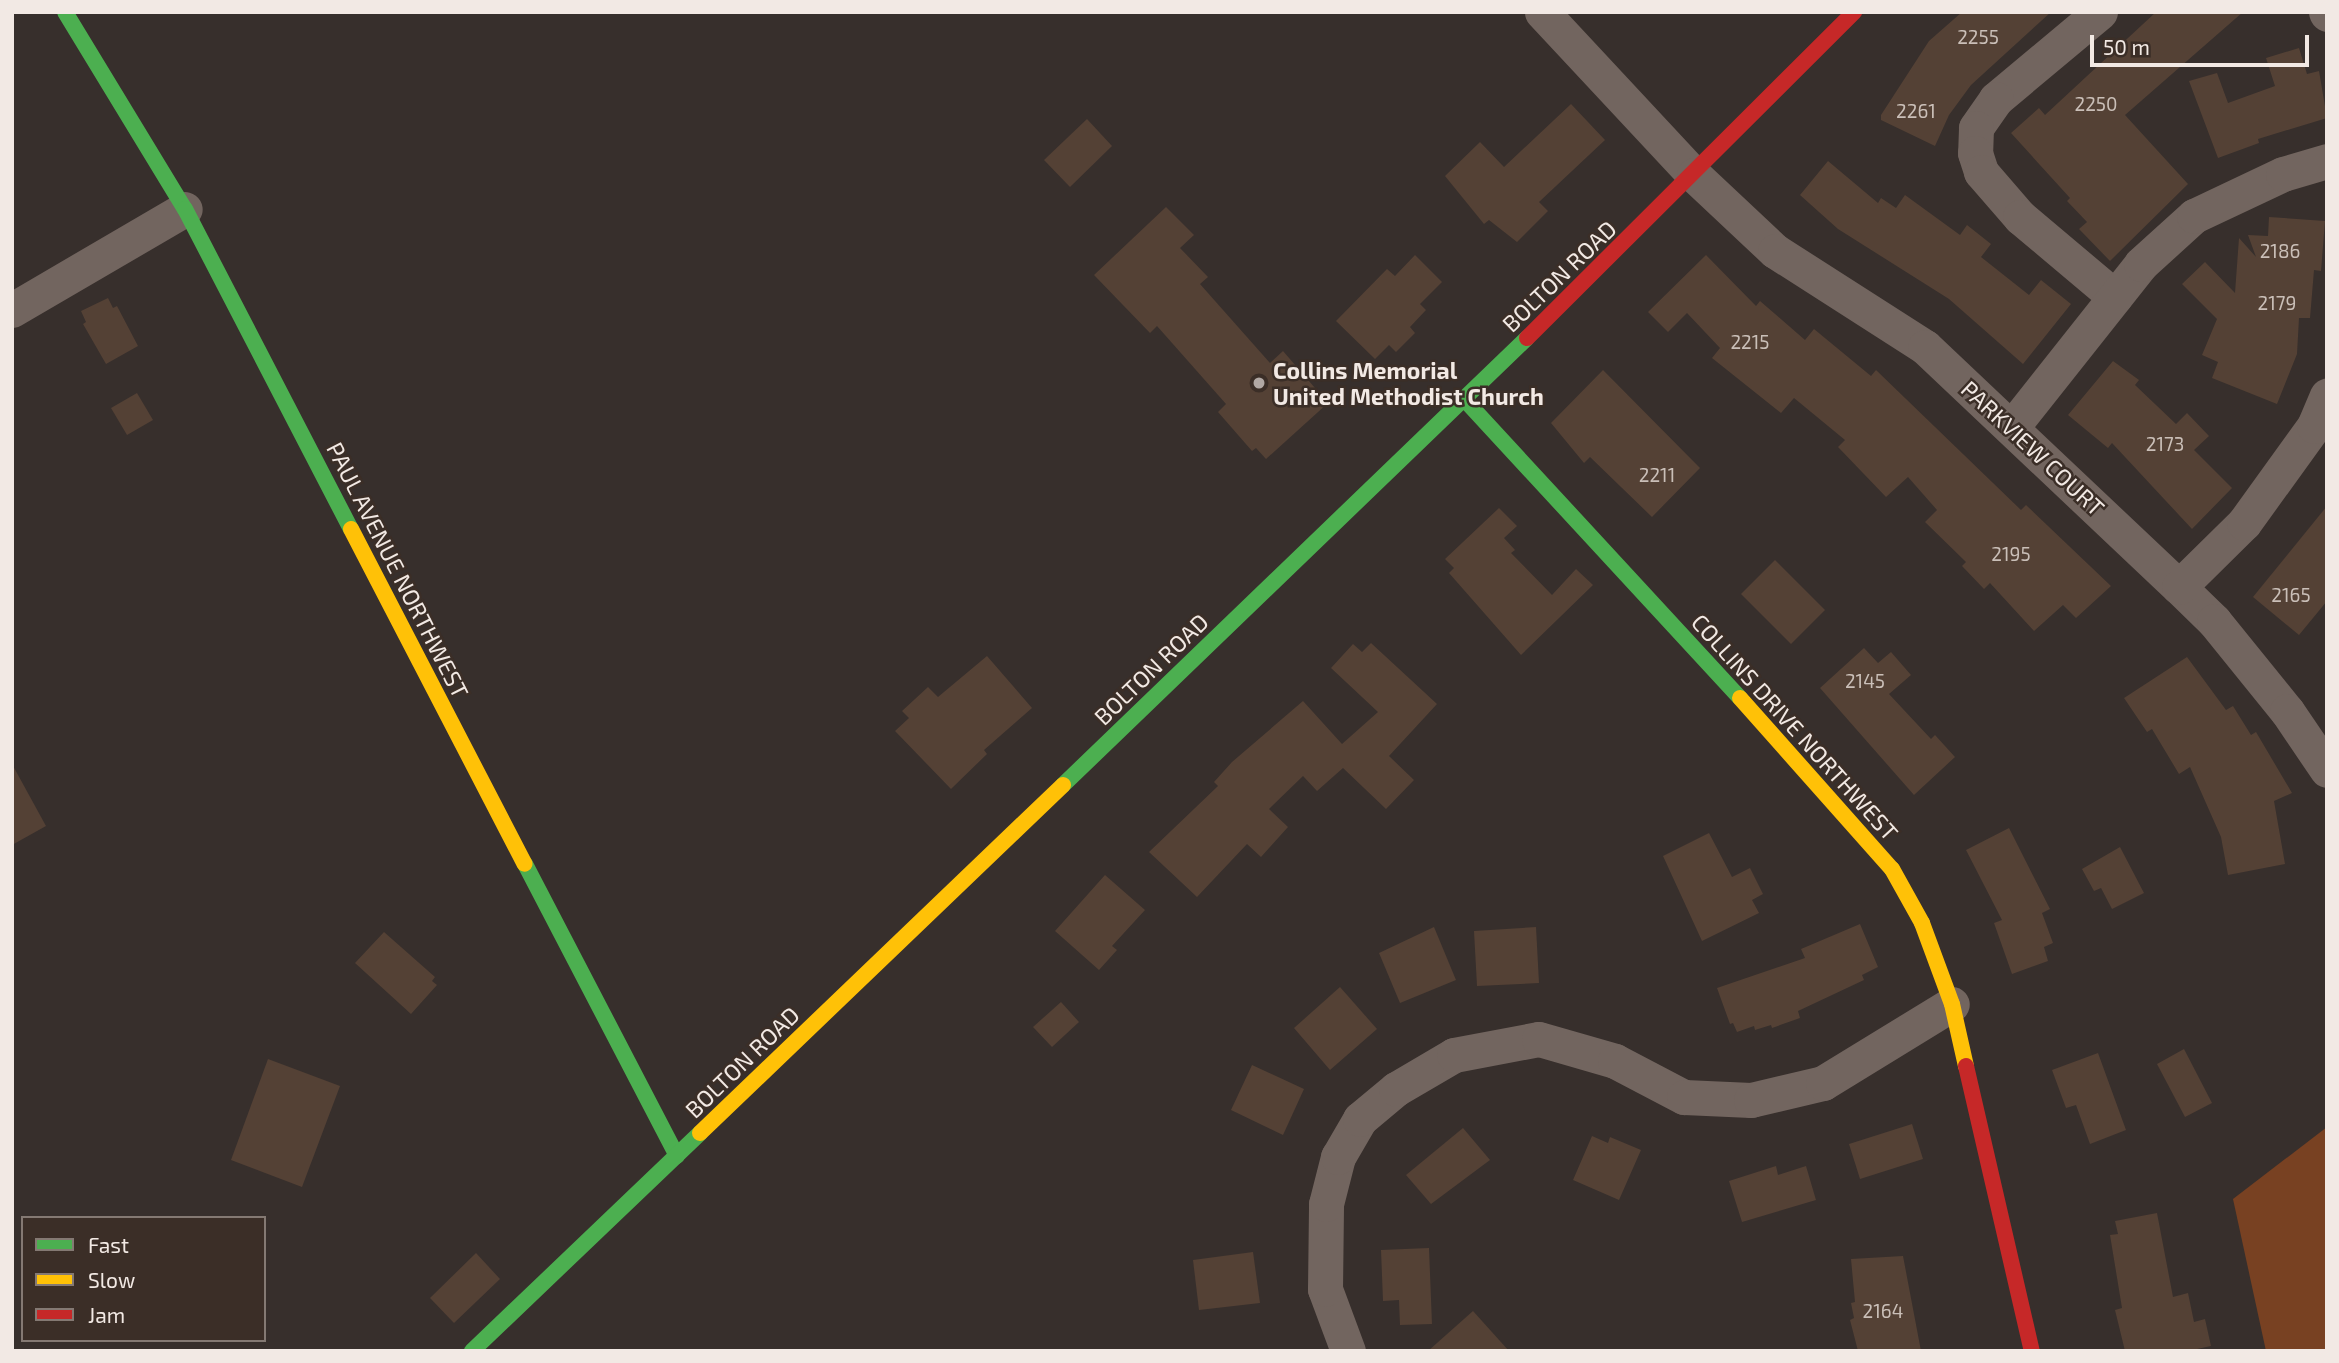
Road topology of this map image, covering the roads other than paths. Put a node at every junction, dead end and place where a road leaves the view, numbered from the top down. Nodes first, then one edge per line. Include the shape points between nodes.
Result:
1 (65, 12) edge
2 (1542, 12) edge
3 (1854, 12) edge
4 (2100, 12) edge
5 (2327, 162) edge
6 (1694, 175) junction
7 (185, 209) junction
8 (2115, 297) junction
9 (12, 310) edge
10 (2327, 396) edge
11 (1465, 400) junction
12 (2012, 427) junction
13 (2179, 587) junction
14 (2327, 770) edge
15 (1952, 1004) junction
16 (677, 1156) junction
17 (472, 1351) edge
18 (1348, 1351) edge
19 (2032, 1351) edge

1 - 7 street, PAUL AVENUE NORTHWEST
2 - 6 street, PARKVIEW COURT
3 - 6 street, BOLTON ROAD
4 - 8 street via 1996,99 1976,128 1975,153 1981,172 2020,217
5 - 8 street via 2283,174 2194,216 2141,264
6 - 11 street, BOLTON ROAD
6 - 12 street, PARKVIEW COURT via 1775,251 1925,347
7 - 9 street
7 - 16 street, PAUL AVENUE NORTHWEST
8 - 12 street
10 - 13 street via 2314,426 2244,523
11 - 15 street, COLLINS DRIVE NORTHWEST via 1853,820 1892,869 1922,923
11 - 16 street, BOLTON ROAD
12 - 13 street, PARKVIEW COURT
13 - 14 street, PARKVIEW COURT via 2214,621 2287,711
15 - 18 street via 1823,1083 1751,1100 1684,1097 1615,1061 1539,1039 1454,1055 1396,1089 1360,1119 1338,1157 1326,1204 1325,1289
15 - 19 street, COLLINS DRIVE NORTHWEST
16 - 17 street, BOLTON ROAD

